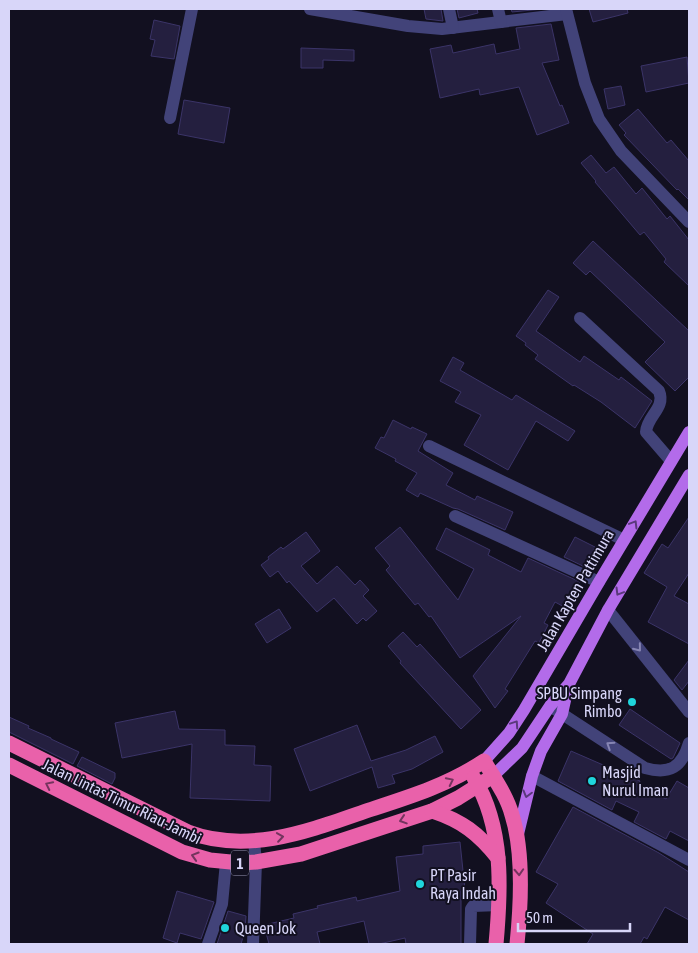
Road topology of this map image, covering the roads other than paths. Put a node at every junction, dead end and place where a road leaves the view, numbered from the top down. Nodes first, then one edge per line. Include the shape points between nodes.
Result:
1 (192, 9) edge
2 (310, 9) edge
3 (449, 9) edge
4 (498, 9) edge
5 (346, 12) edge
6 (566, 12) edge
7 (501, 22) junction
8 (453, 28) junction
9 (170, 118) dead end
10 (689, 222) edge
11 (580, 318) dead end
12 (689, 432) edge
13 (429, 446) dead end
14 (671, 461) junction
15 (689, 475) edge
16 (455, 516) dead end
17 (624, 540) junction
18 (599, 582) junction
19 (608, 610) junction
20 (569, 684) junction
21 (550, 706) junction
22 (689, 712) edge
23 (562, 714) junction
24 (9, 743) edge
25 (688, 750) edge
26 (484, 761) junction
27 (9, 766) edge
28 (470, 770) junction
29 (493, 776) junction
30 (532, 776) junction
31 (479, 786) junction
32 (432, 811) junction
33 (517, 835) junction
34 (254, 841) junction
35 (498, 858) junction
36 (689, 860) edge
37 (226, 862) junction
38 (256, 862) junction
39 (499, 905) junction
40 (208, 944) edge
41 (253, 944) edge
42 (470, 944) edge
43 (496, 944) edge
44 (516, 944) edge

1 - 9 street
2 - 5 street
3 - 8 street
4 - 7 street
5 - 8 street via 408,26
6 - 7 street
6 - 10 street via 585,83 600,119 621,151
7 - 8 street
11 - 14 street via 659,391 661,405 646,432
12 - 14 main road, Jalan Kapten Pattimura
13 - 17 street
17 -> 14 main road, Jalan Kapten Pattimura
15 -> 19 main road
16 - 18 street
17 - 18 main road, Jalan Kapten Pattimura
26 -> 18 main road, Jalan Kapten Pattimura via 524,710
19 - 20 main road
19 -> 22 street
20 - 21 main road
20 - 23 main road
21 - 23 street
21 - 29 main road via 522,748
25 -> 23 street via 674,768 655,771 645,768
23 - 30 main road
24 - 34 highway, Jalan Lintas Timur Riau-Jambi / 1 via 188,832 215,840
26 - 28 highway, 1
26 - 29 highway
37 -> 27 highway, Jalan Lintas Timur Riau-Jambi / 1 via 182,852
28 - 31 highway
34 -> 28 highway, Jalan Lintas Timur Riau-Jambi / 1 via 296,834 427,791
29 - 31 highway, 1
29 - 33 highway via 512,814
30 -> 33 main road
30 - 36 street
31 - 32 highway, Jalan Lintas Timur Riau-Jambi / 1
31 - 35 highway via 496,832
32 - 35 highway via 468,827
32 -> 38 highway, Jalan Lintas Timur Riau-Jambi / 1 via 301,854
33 -> 44 highway via 521,907
34 - 38 street
35 - 39 highway
37 - 38 highway, Jalan Lintas Timur Riau-Jambi / 1
37 - 40 street via 222,904
38 - 41 street
39 - 42 street via 473,906
39 - 43 highway

